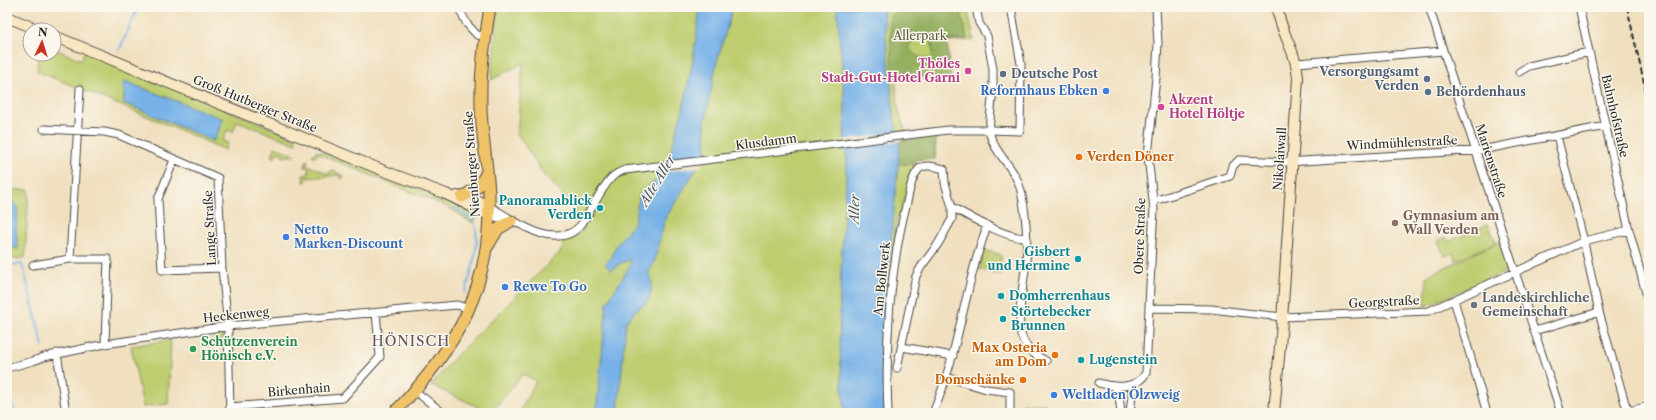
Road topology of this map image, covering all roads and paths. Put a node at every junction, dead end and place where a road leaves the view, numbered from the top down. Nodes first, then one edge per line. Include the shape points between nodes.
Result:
1 (458, 7) edge
2 (490, 7) edge
3 (976, 7) edge
4 (1011, 7) edge
5 (1277, 7) edge
6 (1429, 7) edge
7 (1579, 7) edge
8 (1157, 8) edge
9 (7, 17) edge
10 (22, 23) edge
11 (486, 36) junction
12 (62, 39) edge
13 (1443, 51) junction
14 (1589, 52) junction
15 (1297, 63) junction
16 (1519, 72) dead end
17 (80, 89) dead end
18 (1606, 126) junction
19 (44, 129) dead end
20 (989, 130) junction
21 (77, 131) junction
22 (1557, 136) junction
23 (1476, 150) junction
24 (174, 160) junction
25 (1293, 161) junction
26 (631, 169) joint
27 (487, 171) junction
28 (446, 194) junction
29 (462, 197) junction
30 (1154, 201) junction
31 (952, 207) junction
32 (489, 210) junction
33 (513, 221) junction
34 (987, 225) junction
35 (1629, 230) junction
36 (1027, 238) junction
37 (1584, 241) junction
38 (486, 248) junction
39 (70, 259) junction
40 (33, 265) dead end
41 (222, 268) junction
42 (1514, 272) junction
43 (1454, 300) junction
44 (1649, 304) edge
45 (1148, 308) junction
46 (470, 309) junction
47 (1599, 312) junction
48 (376, 314) junction
49 (1282, 318) junction
50 (228, 326) junction
51 (1534, 331) junction
52 (105, 344) junction
53 (902, 346) junction
54 (58, 353) junction
55 (953, 356) junction
56 (1046, 361) dead end
57 (7, 368) edge
58 (898, 368) dead end
59 (947, 377) junction
60 (1099, 383) dead end
61 (1133, 385) junction
62 (1115, 386) junction
63 (415, 391) junction
64 (1649, 406) edge
65 (230, 410) edge
66 (1630, 412) edge
67 (66, 413) edge
68 (394, 413) edge
69 (443, 413) edge
70 (888, 413) edge
71 (933, 413) edge
72 (1010, 413) edge
73 (1122, 413) edge
74 (1130, 413) edge
75 (1274, 413) edge
76 (1487, 413) edge
77 (1561, 413) edge
78 (1621, 413) edge

1 - 11 street via 467,24 477,35
2 - 11 main road, Nienburger Straße
3 - 20 street via 979,23 987,36 993,69
4 - 20 street, Klusdamm via 1022,64 1020,131
5 - 15 main road, Nikolaiwall via 1280,23
6 - 13 street, Marienstraße
7 - 14 street, Bahnhofstraße
8 - 30 street, Obere Straße via 1157,64 1148,156
9 - 10 main road
11 - 27 main road, Nienburger Straße via 481,104
12 - 28 main road, Groß Hutberger Straße
13 - 15 street
13 - 23 street, Marienstraße
14 - 16 street via 1529,66
14 - 18 street, Bahnhofstraße
15 - 25 main road, Nikolaiwall via 1298,89
17 - 21 street
18 - 22 street, Windmühlenstraße
18 - 35 street, Bahnhofstraße
19 - 21 street, Lange Straße
20 - 26 street, Klusdamm via 948,130
20 - 36 street via 998,154 1014,173 1020,188
21 - 24 street, Lange Straße via 118,135
21 - 39 street
22 - 23 street, Windmühlenstraße
22 - 37 street
23 - 25 street, Windmühlenstraße
23 - 42 street, Marienstraße
24 - 41 street, Lange Straße via 218,178
24 - 41 street via 158,199 162,270
25 - 30 street, Windmühlenstraße via 1239,160 1233,166 1230,176
25 - 49 main road, Nikolaiwall
26 - 33 street, Groß Hutberger Straße via 610,178 580,225 568,235 552,237
27 - 29 main road via 481,184
27 - 32 main road, Nienburger Straße
28 - 29 main road, Groß Hutberger Straße
28 - 32 main road, Groß Hutberger Straße
29 - 32 main road, Groß Hutberger Straße
30 - 45 street, Obere Straße
31 - 34 street
31 - 53 street via 952,219 916,276
31 - 70 street, Am Bollwerk via 944,169 924,166 918,170 898,237 886,358
32 - 33 street, Groß Hutberger Straße
32 - 38 main road, Nienburger Straße
33 - 38 main road via 498,230
34 - 36 street
34 - 55 street via 972,274
35 - 37 street, Georgstraße
35 - 44 street, Bahnhofstraße
36 - 56 street via 1020,330 1027,348
37 - 42 street, Georgstraße
37 - 47 street
38 - 46 main road, Nienburger Straße via 480,282
39 - 40 street
39 - 52 street via 108,259
41 - 50 street, Lange Straße
42 - 43 street, Georgstraße
42 - 51 street, Marienstraße
43 - 49 street, Georgstraße via 1429,311
43 - 76 street
45 - 49 street, Georgstraße via 1216,309
45 - 61 street, Obere Straße via 1146,373
46 - 48 street, Heckenweg via 457,306
46 - 63 main road, Nienburger Straße via 439,362
47 - 51 street
47 - 66 street
48 - 50 street, Heckenweg
48 - 65 street, Birkenhain via 380,357 343,398
49 - 75 main road, Nikolaiwall
50 - 52 street, Heckenweg
50 - 65 street, Lange Straße
51 - 77 street, Marienstraße
52 - 54 street, Heckenweg
53 - 55 street
53 - 58 street
54 - 57 street, Heckenweg
54 - 67 street
55 - 59 street
59 - 71 street
59 - 72 street via 986,390 1010,392
60 - 62 street
61 - 62 street
61 - 74 street
62 - 73 street
63 - 68 main road, Nienburger Straße
63 - 69 street
64 - 66 street
66 - 78 street

